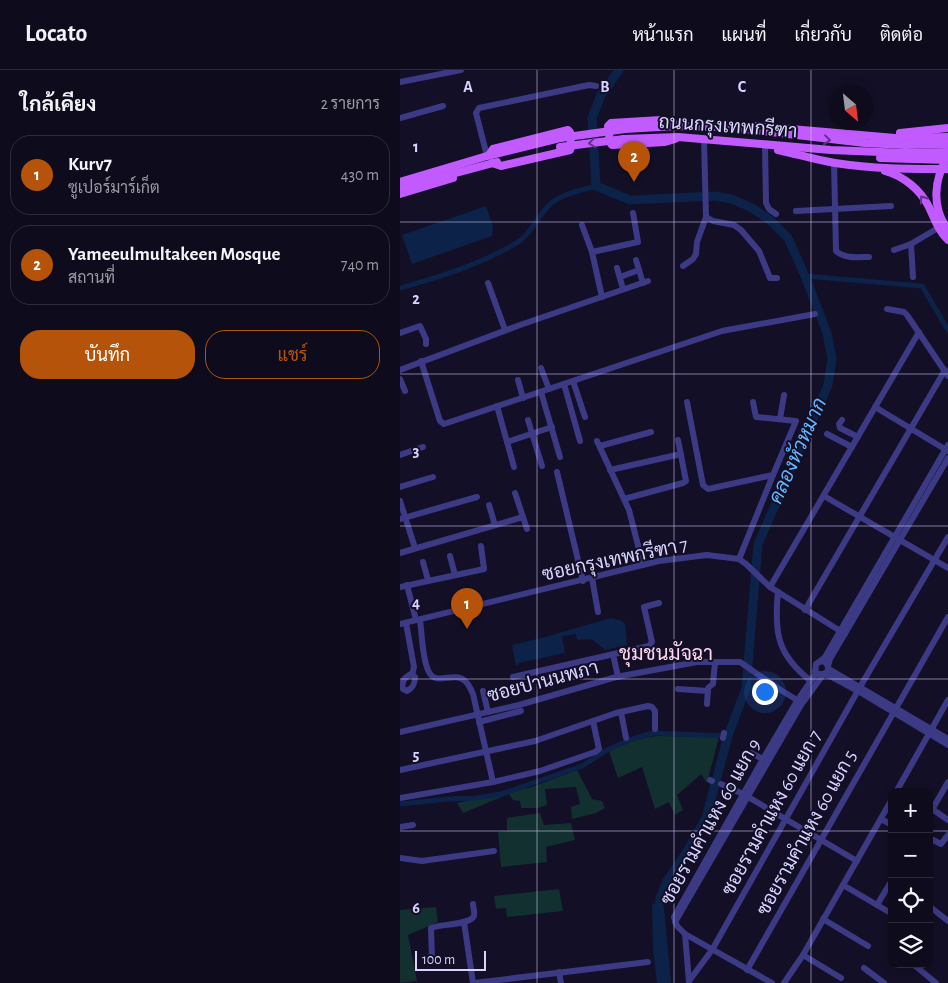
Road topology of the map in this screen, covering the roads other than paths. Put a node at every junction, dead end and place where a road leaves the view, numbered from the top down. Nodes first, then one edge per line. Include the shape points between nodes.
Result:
1 (461, 70) edge
2 (423, 74) edge
3 (400, 82) edge
4 (596, 86) dead end
5 (443, 106) dead end
6 (400, 118) edge
7 (676, 126) junction
8 (727, 127) junction
9 (948, 128) edge
10 (863, 134) junction
11 (678, 137) junction
12 (948, 137) edge
13 (704, 139) junction
14 (754, 144) junction
15 (948, 144) edge
16 (765, 146) junction
17 (905, 149) junction
18 (831, 150) junction
19 (948, 154) edge
20 (489, 158) junction
21 (948, 160) edge
22 (834, 162) junction
23 (853, 165) junction
24 (461, 167) junction
25 (948, 169) edge
26 (400, 177) edge
27 (400, 182) edge
28 (400, 188) edge
29 (400, 194) edge
30 (891, 206) dead end
31 (835, 208) junction
32 (796, 211) dead end
33 (633, 213) dead end
34 (706, 213) junction
35 (776, 214) dead end
36 (582, 225) dead end
37 (938, 228) junction
38 (948, 230) edge
39 (948, 240) edge
40 (911, 244) junction
41 (894, 250) dead end
42 (592, 252) junction
43 (869, 258) dead end
44 (636, 260) dead end
45 (682, 266) dead end
46 (617, 268) dead end
47 (639, 270) junction
48 (620, 276) junction
49 (913, 277) dead end
50 (777, 278) dead end
51 (488, 283) dead end
52 (624, 289) junction
53 (602, 297) junction
54 (887, 309) dead end
55 (815, 314) dead end
56 (505, 330) junction
57 (919, 332) junction
58 (400, 333) edge
59 (426, 344) dead end
60 (421, 361) junction
61 (541, 368) dead end
62 (400, 370) edge
63 (946, 373) edge
64 (400, 379) edge
65 (518, 380) dead end
66 (574, 381) junction
67 (564, 384) junction
68 (549, 389) junction
69 (405, 391) dead end
70 (542, 392) junction
71 (784, 395) dead end
72 (524, 398) junction
73 (687, 402) dead end
74 (753, 402) dead end
75 (497, 406) junction
76 (875, 407) junction
77 (585, 417) dead end
78 (780, 419) junction
79 (528, 420) dead end
80 (842, 420) dead end
81 (552, 427) junction
82 (910, 428) junction
83 (650, 432) dead end
84 (532, 434) junction
85 (827, 434) dead end
86 (858, 437) junction
87 (678, 440) dead end
88 (580, 441) dead end
89 (507, 442) junction
90 (423, 447) dead end
91 (852, 447) junction
92 (947, 449) edge
93 (681, 454) junction
94 (400, 455) edge
95 (560, 457) dead end
96 (948, 458) edge
97 (542, 466) dead end
98 (514, 468) dead end
99 (610, 470) junction
100 (557, 472) dead end
101 (774, 475) junction
102 (433, 476) dead end
103 (400, 487) edge
104 (515, 493) dead end
105 (923, 495) junction
106 (824, 496) junction
107 (477, 498) dead end
108 (624, 499) junction
109 (400, 502) edge
110 (489, 505) dead end
111 (859, 516) junction
112 (523, 517) junction
113 (403, 519) edge
114 (495, 525) junction
115 (527, 529) dead end
116 (948, 538) edge
117 (897, 539) junction
118 (481, 546) dead end
119 (415, 548) junction
120 (400, 553) edge
121 (450, 556) dead end
122 (739, 559) junction
123 (934, 560) junction
124 (423, 562) dead end
125 (643, 566) junction
126 (948, 568) edge
127 (454, 575) junction
128 (592, 578) junction
129 (428, 580) junction
130 (583, 581) junction
131 (407, 585) junction
132 (768, 585) junction
133 (400, 587) edge
134 (778, 592) junction
135 (659, 603) dead end
136 (805, 610) junction
137 (598, 612) dead end
138 (948, 617) edge
139 (418, 620) junction
140 (403, 623) edge
141 (842, 633) junction
142 (613, 654) junction
143 (819, 662) junction
144 (715, 663) junction
145 (828, 667) junction
146 (815, 671) junction
147 (412, 674) junction
148 (823, 675) junction
149 (513, 676) dead end
150 (618, 677) junction
151 (811, 681) junction
152 (401, 686) edge
153 (678, 689) dead end
154 (859, 689) junction
155 (708, 691) junction
156 (483, 692) dead end
157 (948, 700) edge
158 (800, 702) junction
159 (708, 704) dead end
160 (894, 710) junction
161 (488, 712) junction
162 (521, 712) dead end
163 (621, 712) junction
164 (479, 718) junction
165 (593, 721) junction
166 (655, 729) dead end
167 (930, 731) junction
168 (400, 732) edge
169 (626, 738) dead end
170 (948, 739) edge
171 (948, 745) edge
172 (486, 752) junction
173 (751, 753) dead end
174 (763, 759) junction
175 (400, 770) edge
176 (493, 782) junction
177 (721, 784) dead end
178 (947, 785) edge
179 (898, 788) edge
180 (746, 795) junction
181 (400, 798) edge
182 (888, 806) edge
183 (933, 809) edge
184 (933, 813) edge
185 (786, 819) junction
186 (881, 819) junction
187 (948, 820) edge
188 (888, 823) edge
189 (413, 825) dead end
190 (400, 827) edge
191 (948, 835) edge
192 (820, 839) junction
193 (933, 840) edge
194 (494, 851) dead end
195 (400, 858) edge
196 (857, 861) junction
197 (843, 885) junction
198 (888, 887) edge
199 (473, 904) dead end
200 (877, 905) junction
201 (933, 909) edge
202 (888, 911) edge
203 (823, 919) junction
204 (948, 921) edge
205 (464, 922) junction
206 (685, 934) junction
207 (868, 946) dead end
208 (712, 950) junction
209 (803, 955) junction
210 (432, 960) dead end
211 (648, 962) dead end
212 (864, 968) dead end
213 (918, 968) edge
214 (747, 970) junction
215 (559, 972) junction
216 (840, 978) dead end
217 (689, 982) edge
218 (474, 983) edge
219 (561, 983) edge
220 (772, 983) edge
221 (784, 983) edge
222 (884, 983) edge
223 (936, 983) edge

1 - 2 street
2 - 3 street
4 - 20 street via 479,108 476,113
5 - 6 street
7 - 8 main road, ถนนกรุงเทพกรีฑา
7 - 11 main road via 661,120 611,123 608,126 612,145 665,142
7 - 20 main road, ถนนกรุงเทพกรีฑา, bridge via 560,138
8 - 10 main road via 770,126
8 -> 17 main road, ถนนกรุงเทพกรีฑา
9 - 10 main road
10 - 12 main road via 895,138
11 - 13 main road, ถนนกรุงเทพกรีฑา
11 -> 20 main road, ถนนกรุงเทพกรีฑา, bridge via 624,139
13 - 14 main road, ถนนกรุงเทพกรีฑา
13 - 34 street
14 - 16 main road
14 - 18 main road, ถนนกรุงเทพกรีฑา
15 - 17 main road
16 - 22 main road
16 - 35 street via 766,203
17 - 18 main road, ถนนกรุงเทพกรีฑา
17 - 19 main road
18 - 21 main road via 866,157
19 - 38 main road, bridge via 936,183 936,198
20 - 20 main road via 493,149 570,132 570,150 501,166
20 - 24 main road, ถนนกรุงเทพกรีฑา
22 - 23 main road
22 - 31 street
23 - 25 main road
37 -> 23 main road via 928,205 908,181 895,174
24 - 26 main road, ถนนกรุงเทพกรีฑา via 451,162
24 - 27 main road, ถนนกรุงเทพกรีฑา
24 - 28 main road, ถนนกรุงเทพกรีฑา
24 - 29 main road, ถนนกรุงเทพกรีฑา via 457,177
30 - 31 street
31 - 32 street
31 - 43 street via 837,252 850,257
33 - 42 street via 638,242
34 - 45 street via 696,254
34 - 50 street via 713,221 734,225 741,230 759,251 770,278
36 - 42 street
37 - 39 main road
37 - 40 street
40 - 41 street
40 - 49 street
42 - 53 street
44 - 47 street
46 - 48 street
47 - 48 street
47 - 52 street via 646,282
48 - 52 street
51 - 56 street
52 - 53 street
53 - 56 street
54 - 57 street via 904,312
55 - 66 street via 722,332
56 - 60 street
57 - 63 street
57 - 76 street
58 - 59 street via 420,326
60 - 62 street
60 - 75 street via 440,421 444,424
61 - 68 street
63 - 82 street
64 - 69 street
65 - 72 street
66 - 67 street
66 - 77 street
67 - 68 street
67 - 88 street
68 - 70 street
70 - 72 street
70 - 81 street
71 - 78 street
72 - 75 street
73 - 101 street via 705,488
74 - 78 street via 756,417
75 - 89 street
76 - 82 street
76 - 86 street
78 - 101 street via 796,422
79 - 84 street
80 - 86 street via 840,428
81 - 84 street
81 - 95 street
82 - 92 street
82 - 111 street
83 - 99 street via 599,444
84 - 89 street
84 - 97 street
85 - 91 street
86 - 91 street
87 - 93 street
89 - 98 street
90 - 94 street
91 - 106 street
92 - 105 street
93 - 99 street
93 - 108 street via 686,478 683,483
96 - 105 street
99 - 108 street
100 - 130 street
101 - 122 street
102 - 103 street
104 - 112 street
105 - 117 street
106 - 111 street
106 - 132 street
107 - 113 street
108 - 125 street
109 - 113 street
110 - 114 street
111 - 117 street
111 - 136 street
112 - 114 street
112 - 115 street
113 - 119 street
114 - 119 street
116 - 123 street, ซอยรามคำแหง 60 แยก 7
117 - 123 street
117 - 141 street
118 - 127 street via 484,569
119 - 120 street
121 - 127 street
122 - 125 street, ซอยกรุงเทพกรีฑา 7 via 707,556
122 - 132 street
123 - 126 street
123 - 154 street, ซอยรามคำแหง 60 แยก 7
124 - 129 street
125 - 128 street, ซอยกรุงเทพกรีฑา 7
127 - 129 street
128 - 130 street, ซอยกรุงเทพกรีฑา 7
128 - 137 street
129 - 131 street
130 - 139 street, ซอยกรุงเทพกรีฑา 7
131 - 133 street
131 - 139 street
132 - 134 street
134 - 136 street
134 - 151 street via 777,637 786,655
135 - 142 street via 644,607 651,644
136 - 141 street
138 - 160 street, ซอยรามคำแหง 60 แยก 5
139 - 140 street, ซอยกรุงเทพกรีฑา 7
139 - 164 street via 428,671 434,678 455,677 467,682
140 - 147 street via 414,667
141 - 143 street
141 - 145 street
142 - 149 street
142 - 150 street
143 - 145 street via 826,662
143 - 146 street
144 - 150 street, ซอยปานนพภา via 686,663
144 - 155 street via 713,684
144 - 158 street, ซอยปานนพภา via 740,662
145 - 148 street
145 - 154 street
146 - 148 street
146 - 151 street, ซอยรามคำแหง 60 แยก 9
147 - 152 street via 404,679
147 - 152 street via 415,681 412,688 407,691
148 - 154 street
148 - 158 street, ซอยรามคำแหง 60 แยก 9
150 - 161 street, ซอยปานนพภา
151 - 158 street, ซอยรามคำแหง 60 แยก 9
153 - 155 street
154 - 160 street
154 - 185 street, ซอยรามคำแหง 60 แยก 7
155 - 159 street
156 - 161 street
157 - 167 street
158 - 174 street, ซอยรามคำแหง 60 แยก 9
158 - 180 street, ซอยรามคำแหง 60 แยก 9
160 - 167 street
160 - 192 street, ซอยรามคำแหง 60 แยก 5
161 - 164 street, ซอยปานนพภา
162 - 164 street
163 - 165 street
163 - 166 street via 652,707
163 - 169 street
164 - 168 street, ซอยปานนพภา
164 - 172 street
165 - 172 street via 535,742
165 - 176 street via 599,750 540,771
167 - 170 street
167 - 171 street
167 - 179 street
172 - 175 street
172 - 176 street
173 - 174 street
174 - 180 street, ซอยรามคำแหง 60 แยก 9
176 - 181 street
177 - 180 street
178 - 183 street
180 - 185 street
180 - 206 street, ซอยรามคำแหง 60 แยก 9 via 674,917 679,930
182 - 186 street
184 - 187 street
185 - 192 street
185 - 208 street, ซอยรามคำแหง 60 แยก 7
186 - 188 street
186 - 196 street
189 - 190 street
191 - 193 street via 941,844
192 - 196 street
192 - 214 street, ซอยรามคำแหง 60 แยก 5
194 - 195 street via 422,861
196 - 197 street
197 - 200 street
197 - 203 street
198 - 200 street
199 - 205 street via 474,917
200 - 202 street
201 - 204 street
203 - 207 street
203 - 209 street
205 - 210 street via 431,928
205 - 218 street
206 - 208 street
206 - 217 street
208 - 214 street
208 - 217 street, ซอยรามคำแหง 60 แยก 7
209 - 216 street
209 - 221 street
211 - 215 street
212 - 222 street
213 - 223 street
214 - 220 street
215 - 218 street
215 - 219 street

